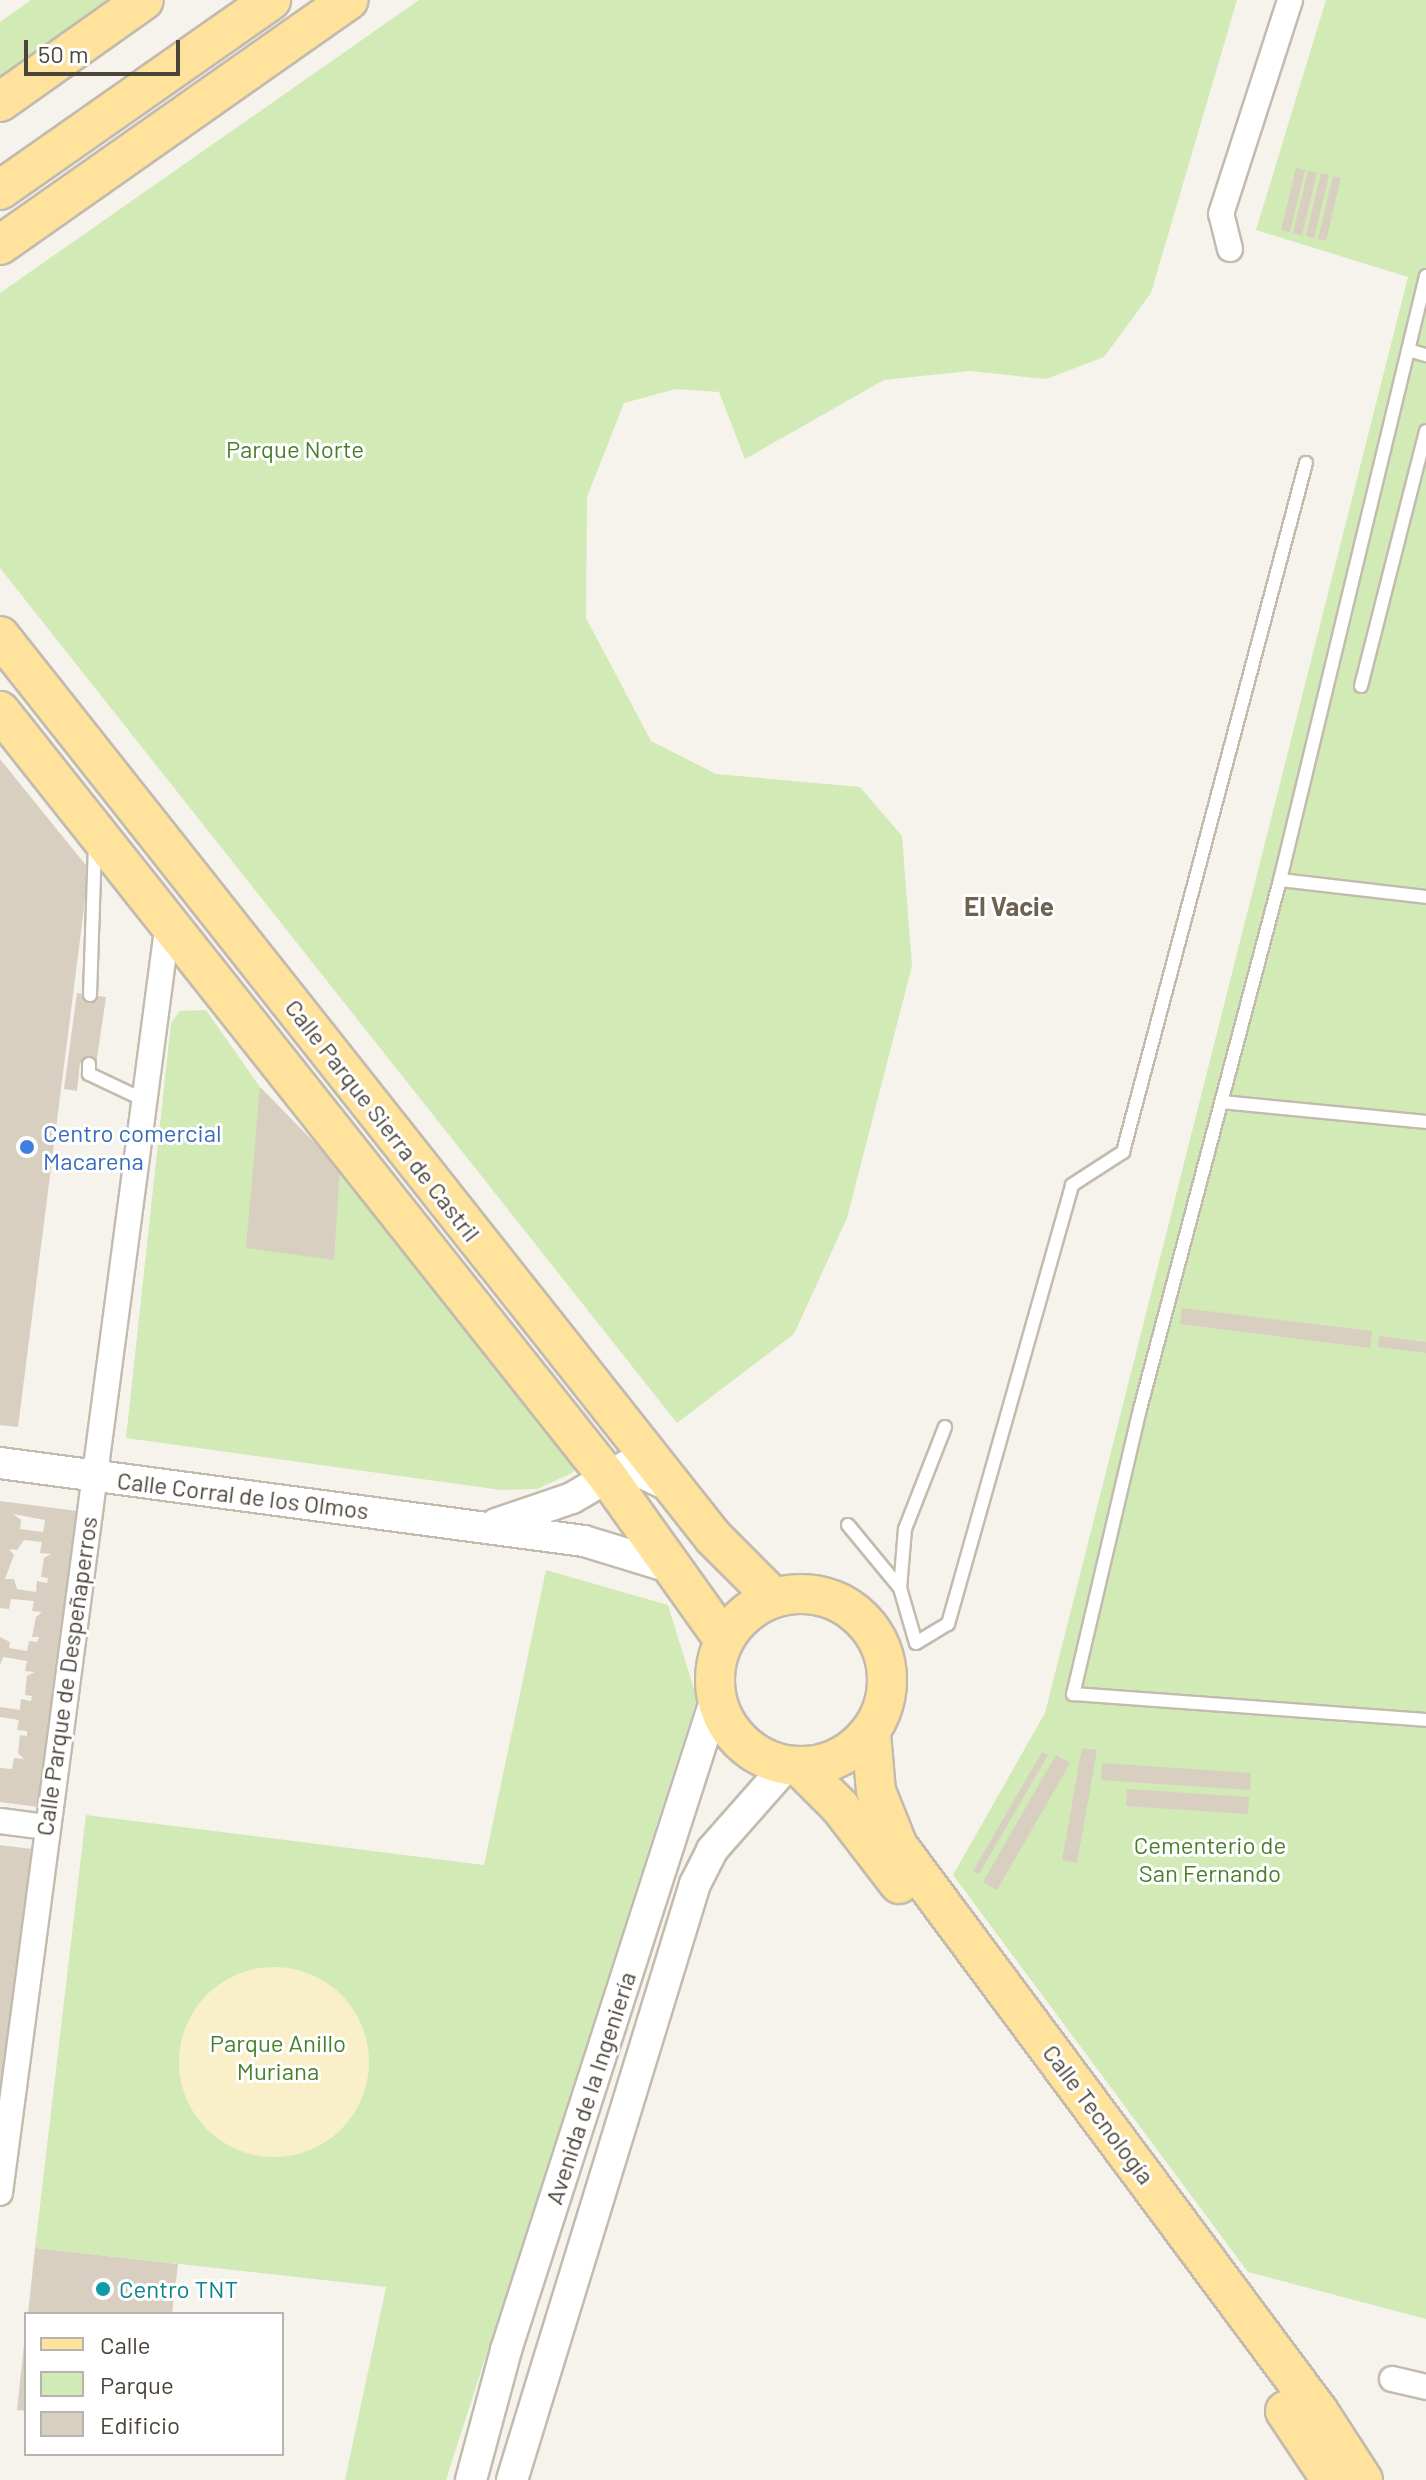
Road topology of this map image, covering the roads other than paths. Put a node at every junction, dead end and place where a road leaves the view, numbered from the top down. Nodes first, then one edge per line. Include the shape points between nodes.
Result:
1 (144, 0) edge
2 (225, 0) edge
3 (271, 0) edge
4 (349, 0) edge
5 (1290, 0) edge
6 (0, 102) edge
7 (0, 158) edge
8 (0, 190) edge
9 (0, 245) edge
10 (1230, 249) dead end
11 (1426, 276) edge
12 (1408, 350) junction
13 (1426, 355) edge
14 (1426, 431) edge
15 (1306, 463) dead end
16 (1422, 470) edge
17 (0, 636) edge
18 (1361, 686) dead end
19 (0, 711) edge
20 (95, 831) junction
21 (1280, 880) junction
22 (1426, 897) edge
23 (168, 922) junction
24 (90, 995) dead end
25 (89, 1064) dead end
26 (144, 1100) junction
27 (1222, 1102) junction
28 (1426, 1122) edge
29 (945, 1427) dead end
30 (0, 1463) edge
31 (93, 1475) junction
32 (607, 1476) junction
33 (677, 1491) junction
34 (848, 1525) dead end
35 (486, 1527) junction
36 (679, 1570) junction
37 (900, 1588) junction
38 (773, 1597) junction
39 (724, 1640) junction
40 (716, 1698) junction
41 (1426, 1720) edge
42 (871, 1734) junction
43 (793, 1767) junction
44 (0, 1821) edge
45 (46, 1827) junction
46 (0, 2193) edge
47 (1392, 2379) dead end
48 (1426, 2387) edge
49 (471, 2480) edge
50 (512, 2480) edge
51 (1331, 2480) edge
52 (1363, 2480) edge

1 - 6 main road
2 - 7 main road
3 - 8 main road
4 - 9 main road
5 - 10 street via 1221,214
11 - 12 lane
12 - 13 lane
12 - 21 lane
14 - 16 lane
15 - 37 lane via 1123,1152 1072,1185 948,1624 916,1643
16 - 18 lane
17 - 33 main road, Calle Parque Sierra de Castril
19 - 20 main road, Calle Parque Sierra de Castril
20 - 23 main road, Calle Parque Sierra de Castril
20 - 24 lane
21 - 22 lane
21 - 27 lane
23 - 26 street, Calle Parque de Despeñaperros
23 - 32 main road, Calle Parque Sierra de Castril
25 - 26 lane via 89,1074
26 - 31 street, Calle Parque de Despeñaperros
27 - 28 lane
27 - 41 lane via 1140,1409 1073,1694
29 - 37 lane via 905,1529
30 - 31 street, Calle Corral de los Olmos
31 - 35 street, Calle Corral de los Olmos
31 - 45 street, Calle Parque de Despeñaperros
32 - 33 street via 627,1466 653,1474
32 - 35 street via 572,1498
32 - 36 main road, Calle Parque Sierra de Castril
33 - 38 main road, Calle Parque Sierra de Castril via 713,1537
34 - 37 lane
35 - 36 street, Calle Corral de los Olmos via 584,1541
36 - 39 main road, Calle Parque Sierra de Castril
38 - 39 main road via 744,1614
38 - 42 main road via 823,1595 850,1607 881,1643 889,1690
39 - 40 main road via 715,1669
40 - 43 main road via 738,1738 754,1754
40 - 49 street, Avenida de la Ingeniería via 506,2350
42 - 43 main road via 840,1759
42 - 52 main road, Calle Tecnología via 876,1791 898,1846 1319,2412
43 - 50 street, Avenida de la Ingeniería via 712,1850 695,1884
43 - 51 main road, Calle Tecnología via 840,1807 886,1867
44 - 45 street
45 - 46 street, Calle Parque de Despeñaperros
47 - 48 street

